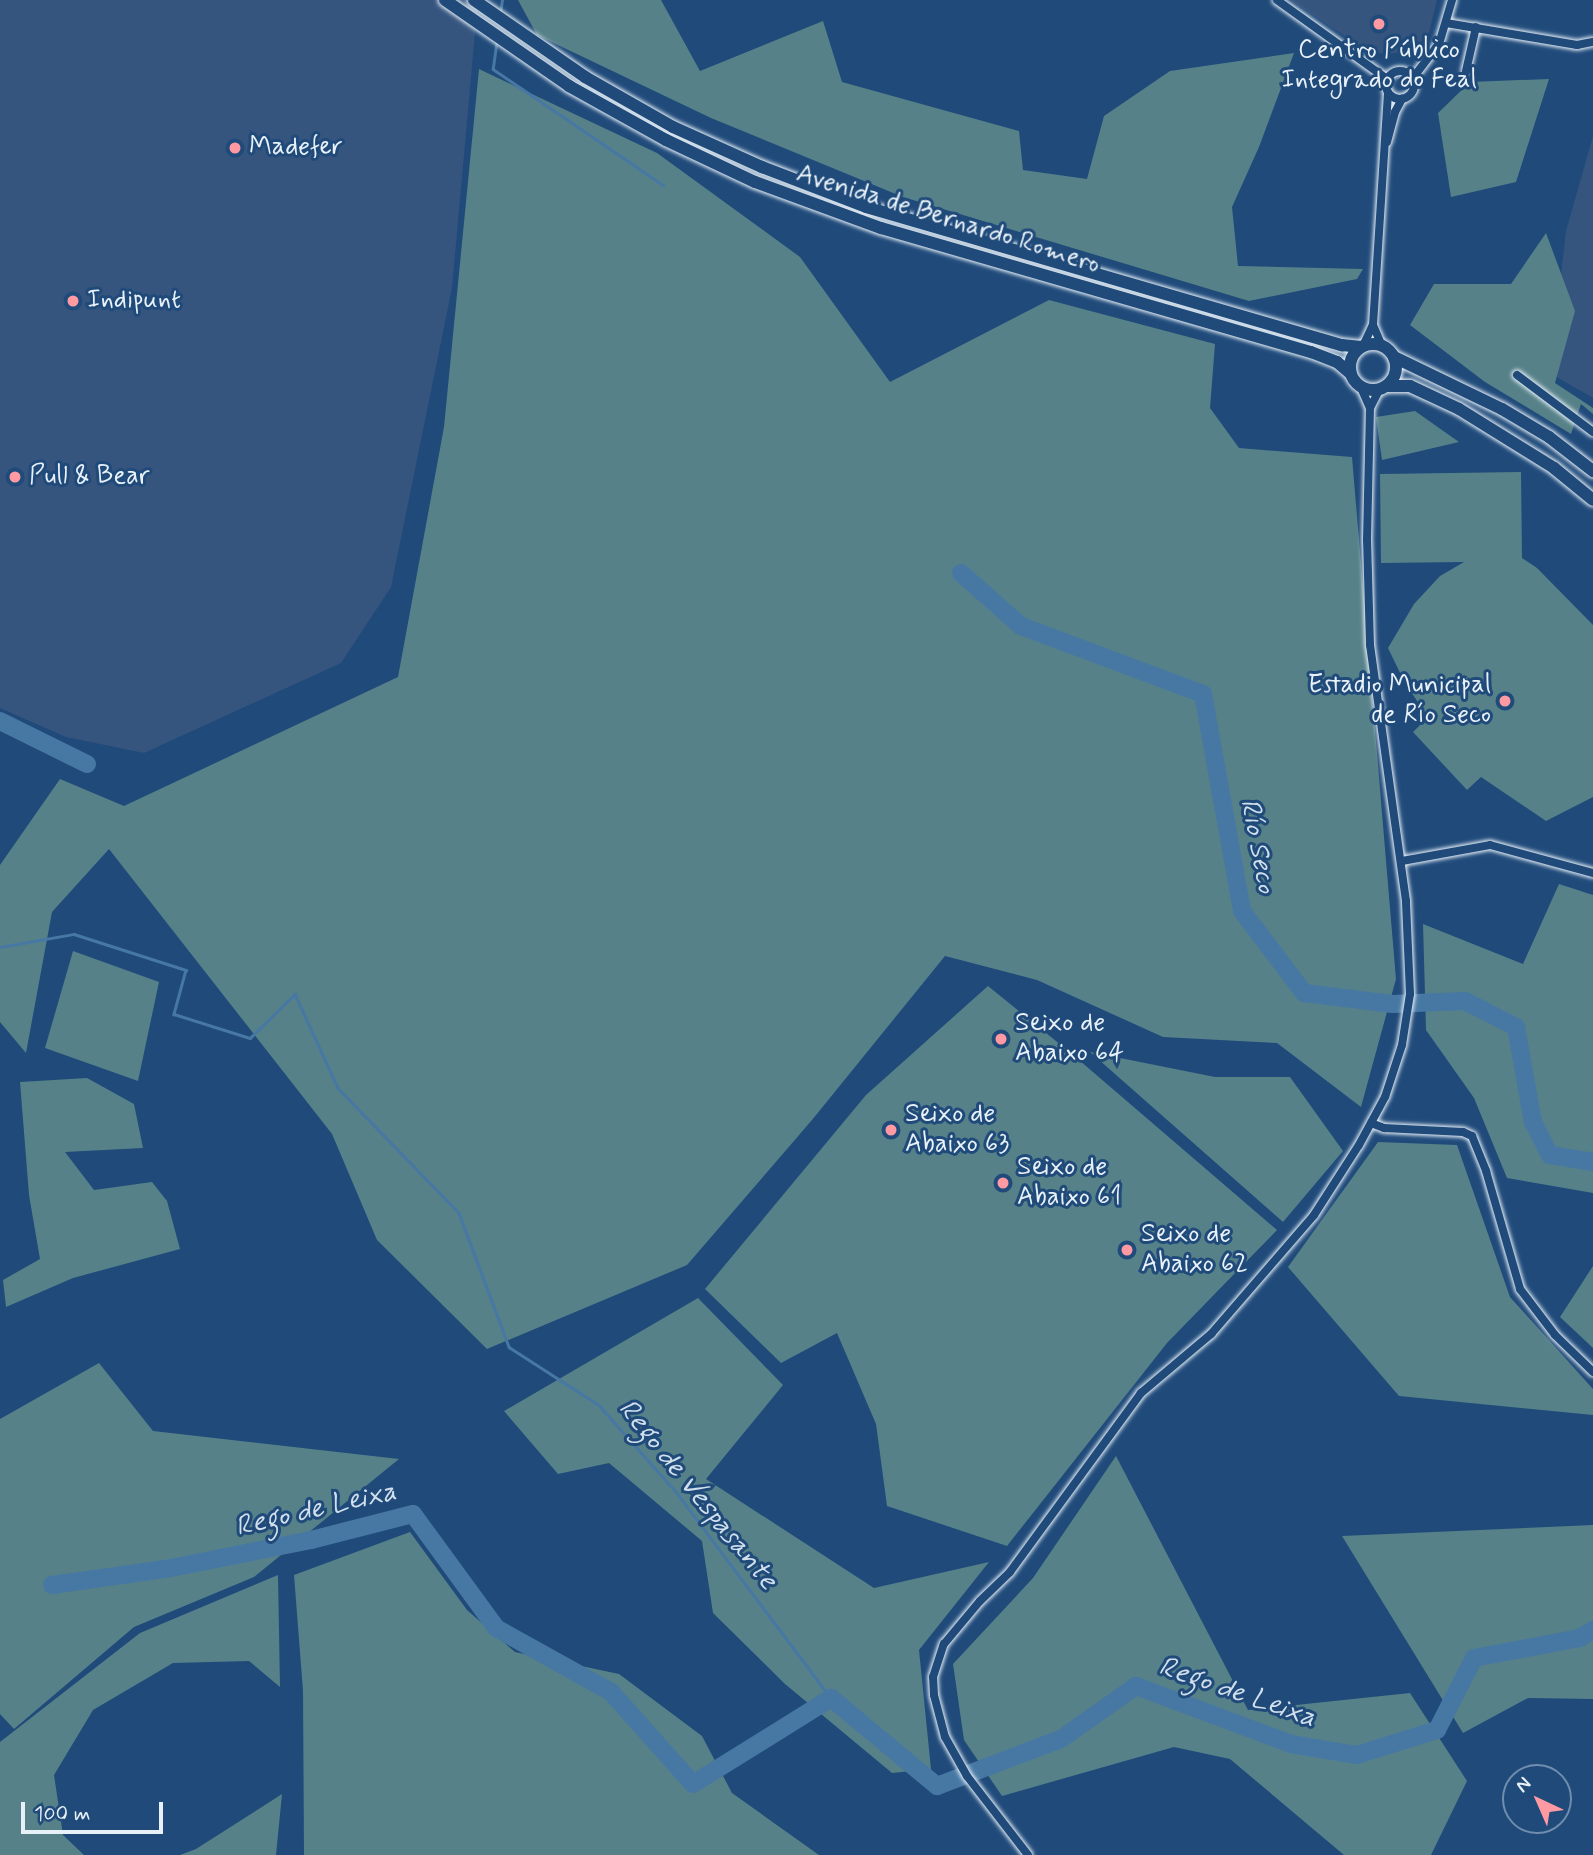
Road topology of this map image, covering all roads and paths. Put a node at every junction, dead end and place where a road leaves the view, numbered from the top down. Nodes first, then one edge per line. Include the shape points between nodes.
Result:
1 (445, 0) edge
2 (474, 0) edge
3 (1277, 0) edge
4 (1452, 0) edge
5 (1446, 23) junction
6 (1476, 27) junction
7 (1593, 42) edge
8 (1466, 71) dead end
9 (1387, 79) junction
10 (1412, 79) junction
11 (1388, 93) junction
12 (1402, 99) junction
13 (1383, 159) junction
14 (1374, 325) junction
15 (1362, 346) junction
16 (1382, 346) junction
17 (1394, 357) junction
18 (1349, 372) junction
19 (1517, 375) dead end
20 (1361, 388) junction
21 (1383, 388) junction
22 (1370, 408) junction
23 (1593, 432) edge
24 (1593, 471) edge
25 (1593, 500) edge
26 (1402, 861) junction
27 (1593, 873) edge
28 (1371, 1123) junction
29 (1593, 1372) edge
30 (1028, 1855) edge

1 - 18 highway, Avenida de Bernardo Romero via 569,86 755,182 881,228 1311,352
2 - 15 highway, Avenida de Bernardo Romero via 585,76 673,127 827,192 892,215 1342,345
3 - 9 street
4 - 5 street
5 - 6 street
5 - 10 street via 1438,44
6 - 7 street via 1577,45
6 - 8 street
9 - 10 street via 1402,71
9 - 11 street
10 - 12 street via 1411,93
11 - 12 street
11 - 13 street
12 - 13 street
13 - 14 street
14 - 15 street
14 - 16 street
15 - 16 highway
15 - 18 highway via 1351,358
16 - 17 highway
17 - 21 highway via 1395,376
17 - 24 highway via 1502,409
18 - 20 highway
19 - 23 street
20 - 21 highway
20 - 22 street
21 - 22 street
21 - 25 highway via 1410,387 1459,409 1554,468
22 - 26 street via 1370,645
26 - 27 street via 1490,845
26 - 28 street via 1410,994 1402,1045
28 - 29 street via 1472,1136 1520,1289 1555,1335
28 - 30 street via 1314,1215 1211,1335 1141,1393 1010,1572 944,1644 933,1676 945,1737 967,1776

